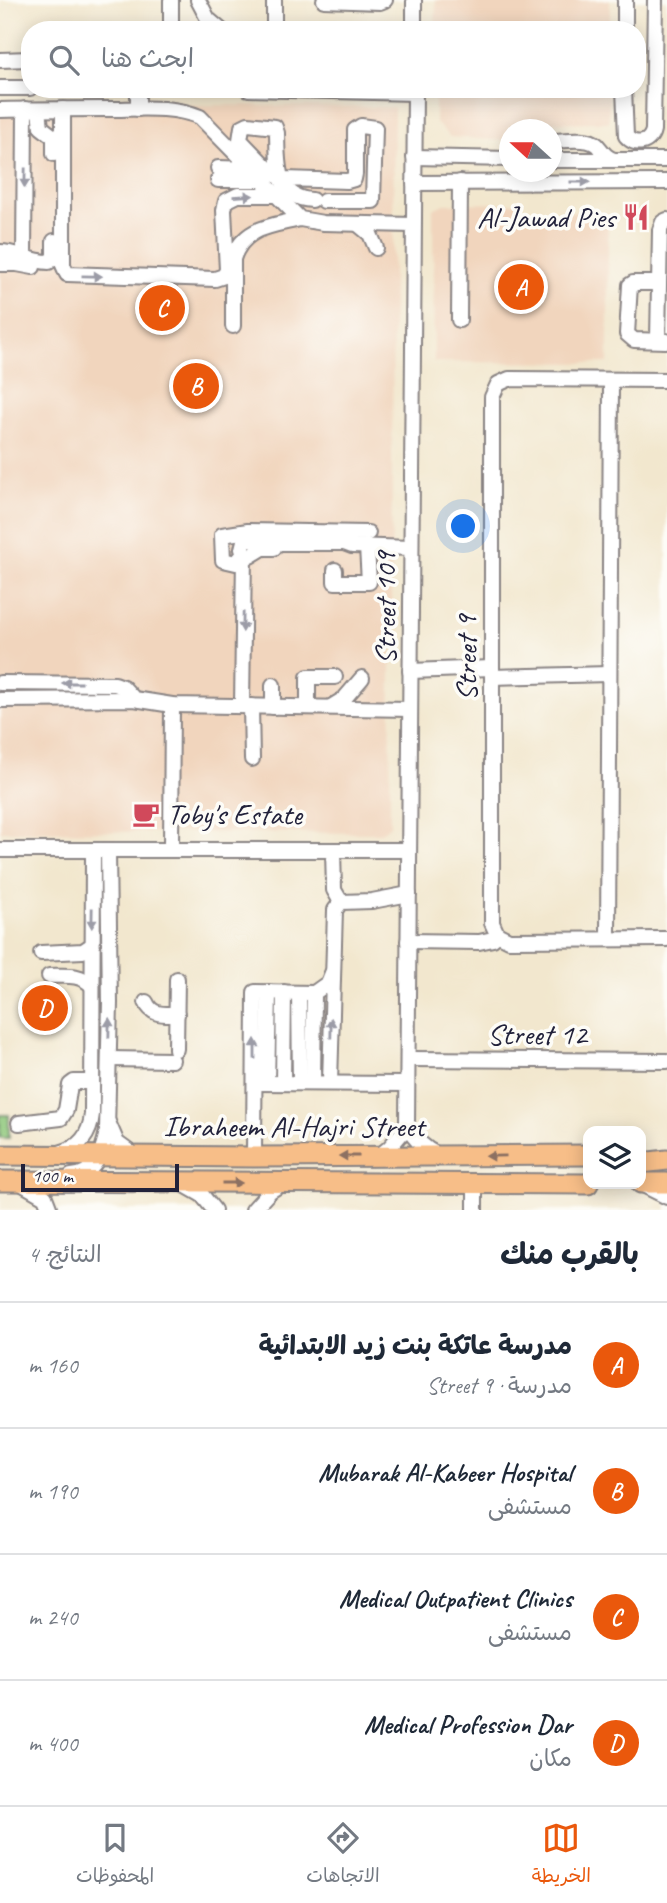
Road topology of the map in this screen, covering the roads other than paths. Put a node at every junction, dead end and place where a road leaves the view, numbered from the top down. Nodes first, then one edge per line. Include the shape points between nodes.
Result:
1 (171, 0) edge
2 (198, 0) edge
3 (274, 0) edge
4 (324, 0) edge
5 (385, 0) edge
6 (414, 0) edge
7 (625, 0) edge
8 (657, 0) edge
9 (667, 4) edge
10 (660, 18) edge
11 (171, 21) edge
12 (210, 21) edge
13 (274, 21) edge
14 (414, 21) edge
15 (625, 21) edge
16 (0, 60) edge
17 (21, 60) edge
18 (0, 88) edge
19 (21, 88) edge
20 (138, 98) edge
21 (415, 98) edge
22 (624, 98) edge
23 (138, 109) junction
24 (0, 110) edge
25 (32, 110) junction
26 (63, 110) junction
27 (49, 133) junction
28 (25, 135) junction
29 (562, 141) edge
30 (414, 157) junction
31 (499, 159) edge
32 (614, 160) junction
33 (667, 160) edge
34 (562, 161) edge
35 (499, 165) edge
36 (250, 169) junction
37 (261, 180) junction
38 (319, 180) junction
39 (460, 182) junction
40 (481, 182) junction
41 (667, 182) edge
42 (414, 183) junction
43 (276, 195) junction
44 (318, 201) junction
45 (667, 220) edge
46 (311, 221) junction
47 (358, 224) junction
48 (413, 225) junction
49 (376, 248) dead end
50 (0, 251) edge
51 (24, 258) junction
52 (0, 264) edge
53 (67, 274) junction
54 (659, 283) junction
55 (459, 320) dead end
56 (233, 326) dead end
57 (663, 341) edge
58 (667, 380) edge
59 (611, 381) junction
60 (362, 542) junction
61 (411, 548) junction
62 (244, 554) junction
63 (335, 570) dead end
64 (369, 586) junction
65 (335, 590) dead end
66 (410, 671) junction
67 (242, 672) junction
68 (492, 672) junction
69 (610, 674) junction
70 (259, 675) dead end
71 (335, 677) dead end
72 (362, 678) dead end
73 (0, 683) edge
74 (27, 683) junction
75 (273, 685) dead end
76 (134, 699) junction
77 (0, 700) edge
78 (25, 700) junction
79 (172, 705) junction
80 (247, 706) junction
81 (274, 707) junction
82 (308, 707) junction
83 (331, 707) junction
84 (410, 709) junction
85 (252, 759) dead end
86 (0, 849) edge
87 (101, 850) junction
88 (172, 850) junction
89 (333, 850) junction
90 (408, 850) junction
91 (409, 894) junction
92 (341, 902) junction
93 (497, 934) junction
94 (608, 939) junction
95 (667, 939) edge
96 (408, 941) junction
97 (92, 945) junction
98 (332, 974) junction
99 (177, 979) dead end
100 (92, 986) junction
101 (292, 992) junction
102 (146, 1002) dead end
103 (177, 1008) junction
104 (108, 1059) junction
105 (408, 1059) junction
106 (667, 1061) edge
107 (92, 1082) junction
108 (261, 1083) junction
109 (283, 1083) junction
110 (306, 1083) junction
111 (330, 1083) junction
112 (407, 1084) junction
113 (108, 1121) junction
114 (19, 1123) dead end
115 (407, 1127) junction
116 (0, 1155) edge
117 (50, 1155) junction
118 (98, 1155) junction
119 (535, 1155) junction
120 (583, 1155) edge
121 (135, 1156) junction
122 (379, 1156) junction
123 (646, 1156) edge
124 (254, 1157) junction
125 (442, 1157) junction
126 (667, 1158) edge
127 (583, 1161) edge
128 (646, 1162) edge
129 (9, 1181) edge
130 (180, 1182) junction
131 (283, 1183) junction
132 (419, 1183) junction
133 (475, 1183) junction
134 (667, 1183) edge
135 (583, 1184) edge
136 (646, 1184) edge
137 (646, 1186) edge
138 (667, 1197) edge
139 (50, 1210) edge
140 (214, 1210) edge
141 (253, 1210) edge
142 (475, 1210) edge

1 - 11 street
2 - 12 street
3 - 13 street
4 - 5 street
6 - 14 street
7 - 15 street
8 - 9 street
8 - 10 street
10 - 22 street via 653,130 646,142 626,136
16 - 17 street
18 - 19 street
20 - 23 street
21 - 30 street, Street 109
23 - 26 street
23 - 36 street via 200,117
24 - 25 street
25 - 26 street
25 - 27 street
25 - 28 street
26 - 53 street via 67,174 63,265
27 - 28 street
27 - 51 street via 55,141 54,257 47,263
28 -> 51 street
29 - 32 street via 590,141
30 - 31 street
30 - 42 street, Street 109
32 - 33 street
32 - 34 street
35 - 40 street via 474,166 473,176
36 - 37 street
36 - 37 street via 218,174
37 - 43 street
38 - 44 street
38 - 44 street via 278,177 302,200
38 - 44 street via 354,179 355,130 374,128 373,201
39 - 40 street
39 - 42 street
39 - 55 street
40 -> 41 street
42 - 48 street, Street 109
43 - 46 street
53 -> 43 street via 224,276 226,201 237,195
44 - 46 street
45 - 54 street via 660,230
46 - 47 street
46 - 56 street via 256,230 236,248
47 - 48 street
47 - 49 street via 370,234
48 - 61 street, Street 109
50 - 51 street
52 - 53 street
54 - 57 street
54 - 57 street via 630,285 628,334 634,340
58 - 59 street, Street 9
59 - 68 street, Street 9 via 509,379 498,384 492,397
59 - 69 street
60 - 61 street
60 - 62 street via 262,543 248,538
60 - 62 street via 248,531 222,535 223,560 236,563
60 - 64 street
61 - 66 street, Street 109
62 -> 67 street
63 - 64 street via 335,582
64 - 65 street
66 - 68 street
66 - 84 street, Street 109
67 - 70 street
67 - 80 street
68 - 69 street
68 - 93 street, Street 9 via 492,923
69 - 94 street
71 - 82 street via 308,677
72 - 83 street
73 - 74 street
76 -> 74 street via 115,684
74 - 78 street
75 - 81 street
76 - 78 street
76 - 79 street
77 - 78 street
79 - 80 street
79 - 88 street
80 - 81 street
80 - 85 street
81 - 82 street
82 - 83 street
83 - 84 street
84 - 90 street, Street 109
86 - 87 street
87 - 88 street
87 -> 97 street
104 -> 87 street
88 - 89 street
89 - 90 street
89 - 92 street via 334,890
90 - 91 street, Street 109
91 - 92 street
91 - 96 street, Street 109
92 - 98 street via 335,910
93 - 94 street via 509,940
93 - 96 street via 478,942
94 - 95 street
96 - 105 street, Street 109
97 - 100 street
97 - 100 street via 83,951 45,952 56,964 54,972 45,976 80,977
98 - 101 street via 328,983
111 -> 98 street
99 - 103 street
100 - 107 street
108 -> 101 street via 255,992
101 - 109 street
101 - 110 street
102 - 103 street via 155,1013
103 - 104 street via 174,1055
104 - 113 street
105 - 106 street, Street 12
105 - 112 street, Street 109
107 - 114 street via 70,1085 61,1118
107 - 117 street via 92,1114 85,1137 73,1148
108 - 109 street
108 - 124 street
109 - 110 street
110 - 111 street
111 - 112 street
112 - 115 street, Street 109
113 - 118 street
113 - 121 street via 117,1143
115 - 122 street
115 - 125 street via 415,1140
116 - 117 main road, Ibraheem Al-Hajri Street
117 - 118 main road, Ibraheem Al-Hajri Street
118 - 121 main road, Ibraheem Al-Hajri Street
118 - 129 street via 83,1175
119 - 120 main road, Ibraheem Al-Hajri Street
119 -> 125 main road, Ibraheem Al-Hajri Street
119 - 132 main road via 540,1162 533,1174 444,1174
121 - 124 main road, Ibraheem Al-Hajri Street
122 -> 124 main road, Ibraheem Al-Hajri Street
122 - 125 main road, Ibraheem Al-Hajri Street
123 - 126 main road
126 - 128 main road
127 - 135 main road via 570,1164 568,1171
129 - 130 main road, Ibraheem Al-Hajri Street
129 - 139 street via 45,1197
130 -> 131 main road, Ibraheem Al-Hajri Street
130 - 140 street via 202,1195
131 - 132 main road, Ibraheem Al-Hajri Street
131 - 141 street
132 - 133 main road, Ibraheem Al-Hajri Street
133 - 135 main road, Ibraheem Al-Hajri Street
133 - 142 street
134 - 136 main road
137 - 138 street

